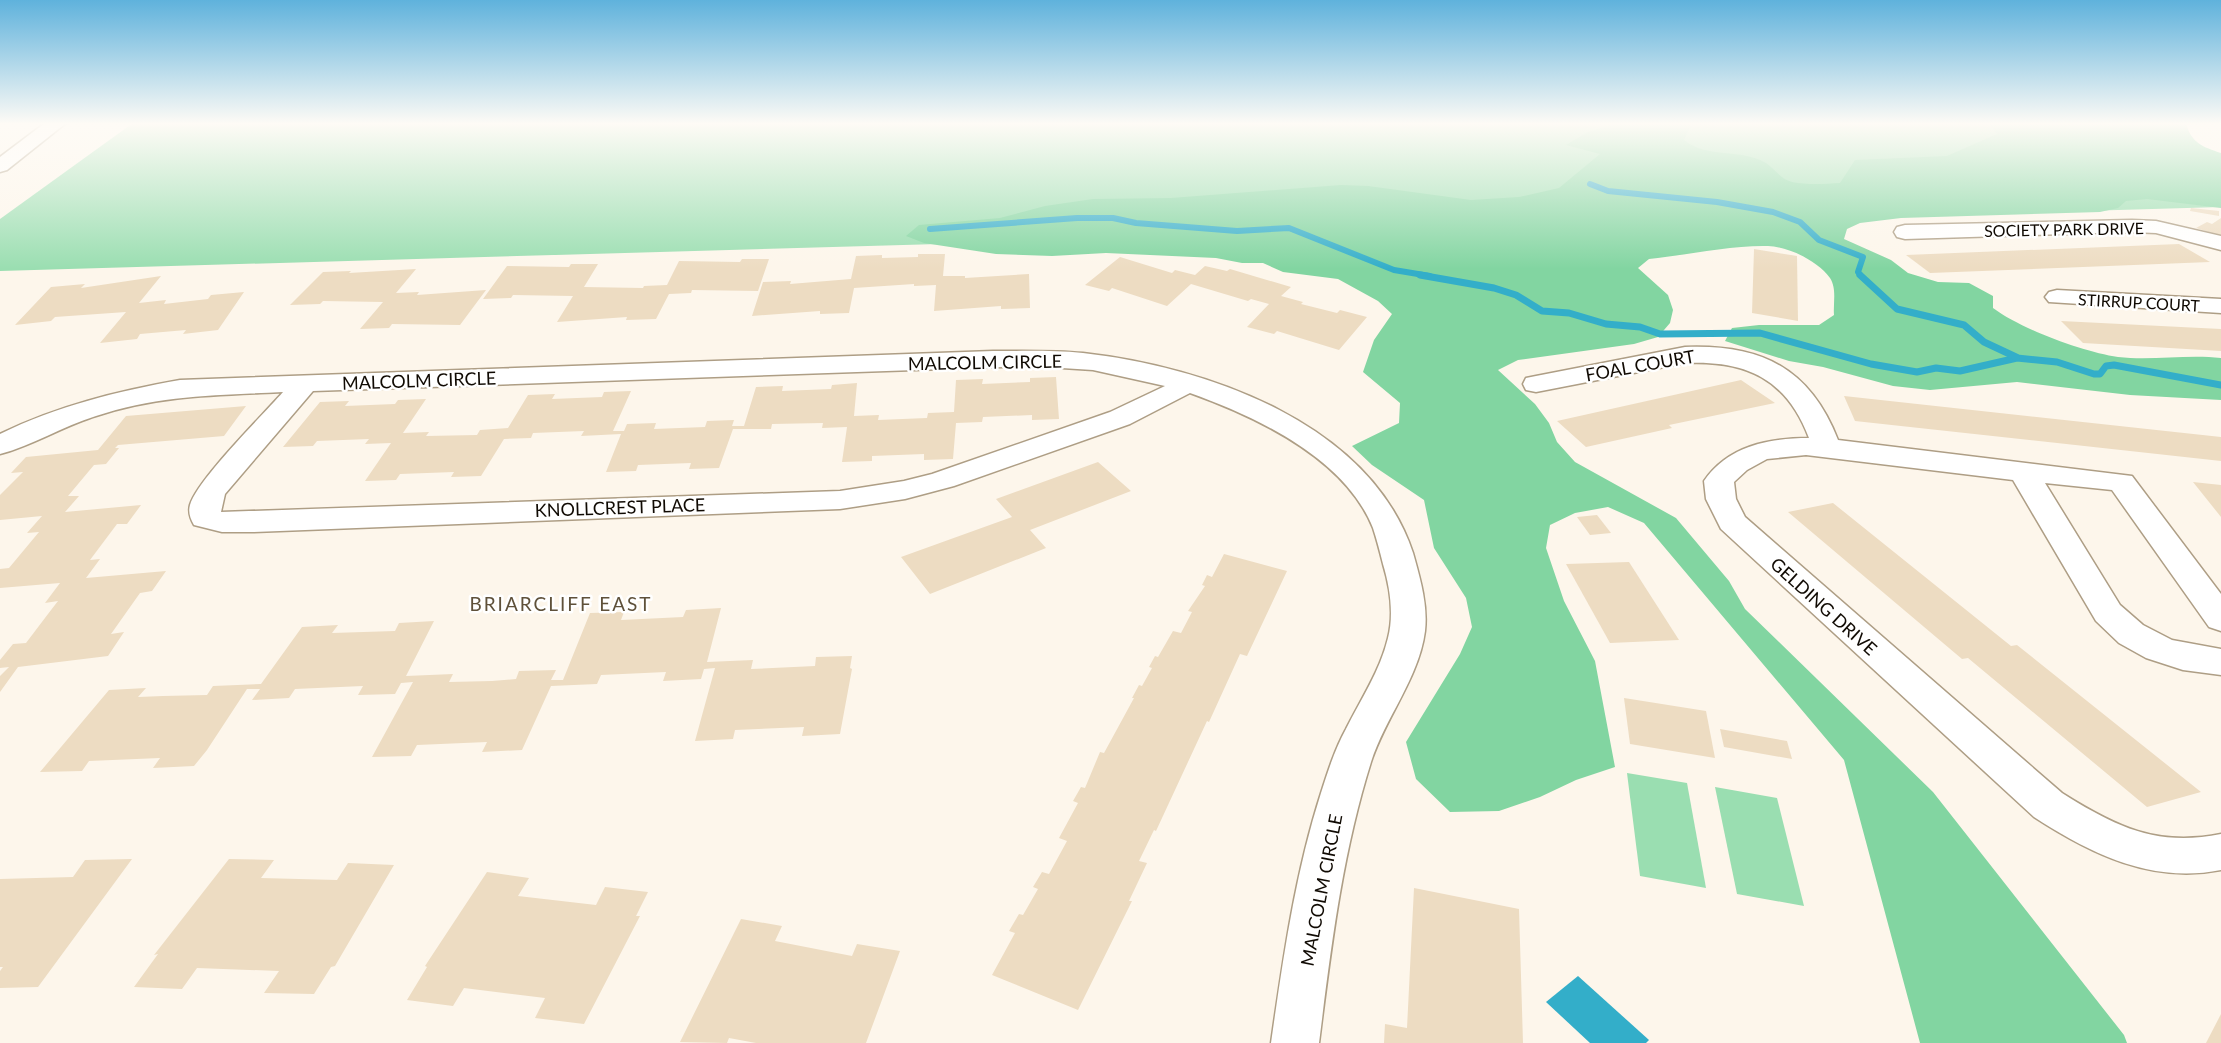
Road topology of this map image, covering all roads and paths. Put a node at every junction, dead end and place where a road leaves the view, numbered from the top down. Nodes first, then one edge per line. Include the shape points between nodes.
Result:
1 (1905, 232) dead end
2 (2221, 243) edge
3 (2057, 297) dead end
4 (2221, 306) edge
5 (306, 383) junction
6 (1188, 383) junction
7 (1536, 384) dead end
8 (0, 445) edge
9 (1827, 448) junction
10 (2024, 473) junction
11 (2221, 619) edge
12 (2221, 662) edge
13 (2221, 852) edge
14 (1295, 1043) edge

1 - 2 street, SOCIETY PARK DRIVE via 2132,226
3 - 4 street, STIRRUP COURT
5 - 6 street, MALCOLM CIRCLE via 1045,359 1091,362
5 - 6 street, KNOLLCREST PLACE via 211,492 205,518 254,523 840,500 943,480 1120,418
5 - 8 street, MALCOLM CIRCLE via 180,388 145,394 78,412
6 - 14 street, MALCOLM CIRCLE via 1267,413 1314,441 1348,471 1382,513 1399,554 1407,637 1353,756 1329,832 1311,919
7 - 9 street, FOAL COURT via 1685,355 1732,358 1781,376 1795,389 1807,403
9 - 10 street, GELDING DRIVE
9 - 13 street, GELDING DRIVE via 1775,448 1732,465 1719,481 1721,499 1732,522 2048,805 2087,831 2123,846 2166,857
10 - 11 street, GELDING DRIVE via 2121,482
10 - 12 street via 2108,613 2159,649

